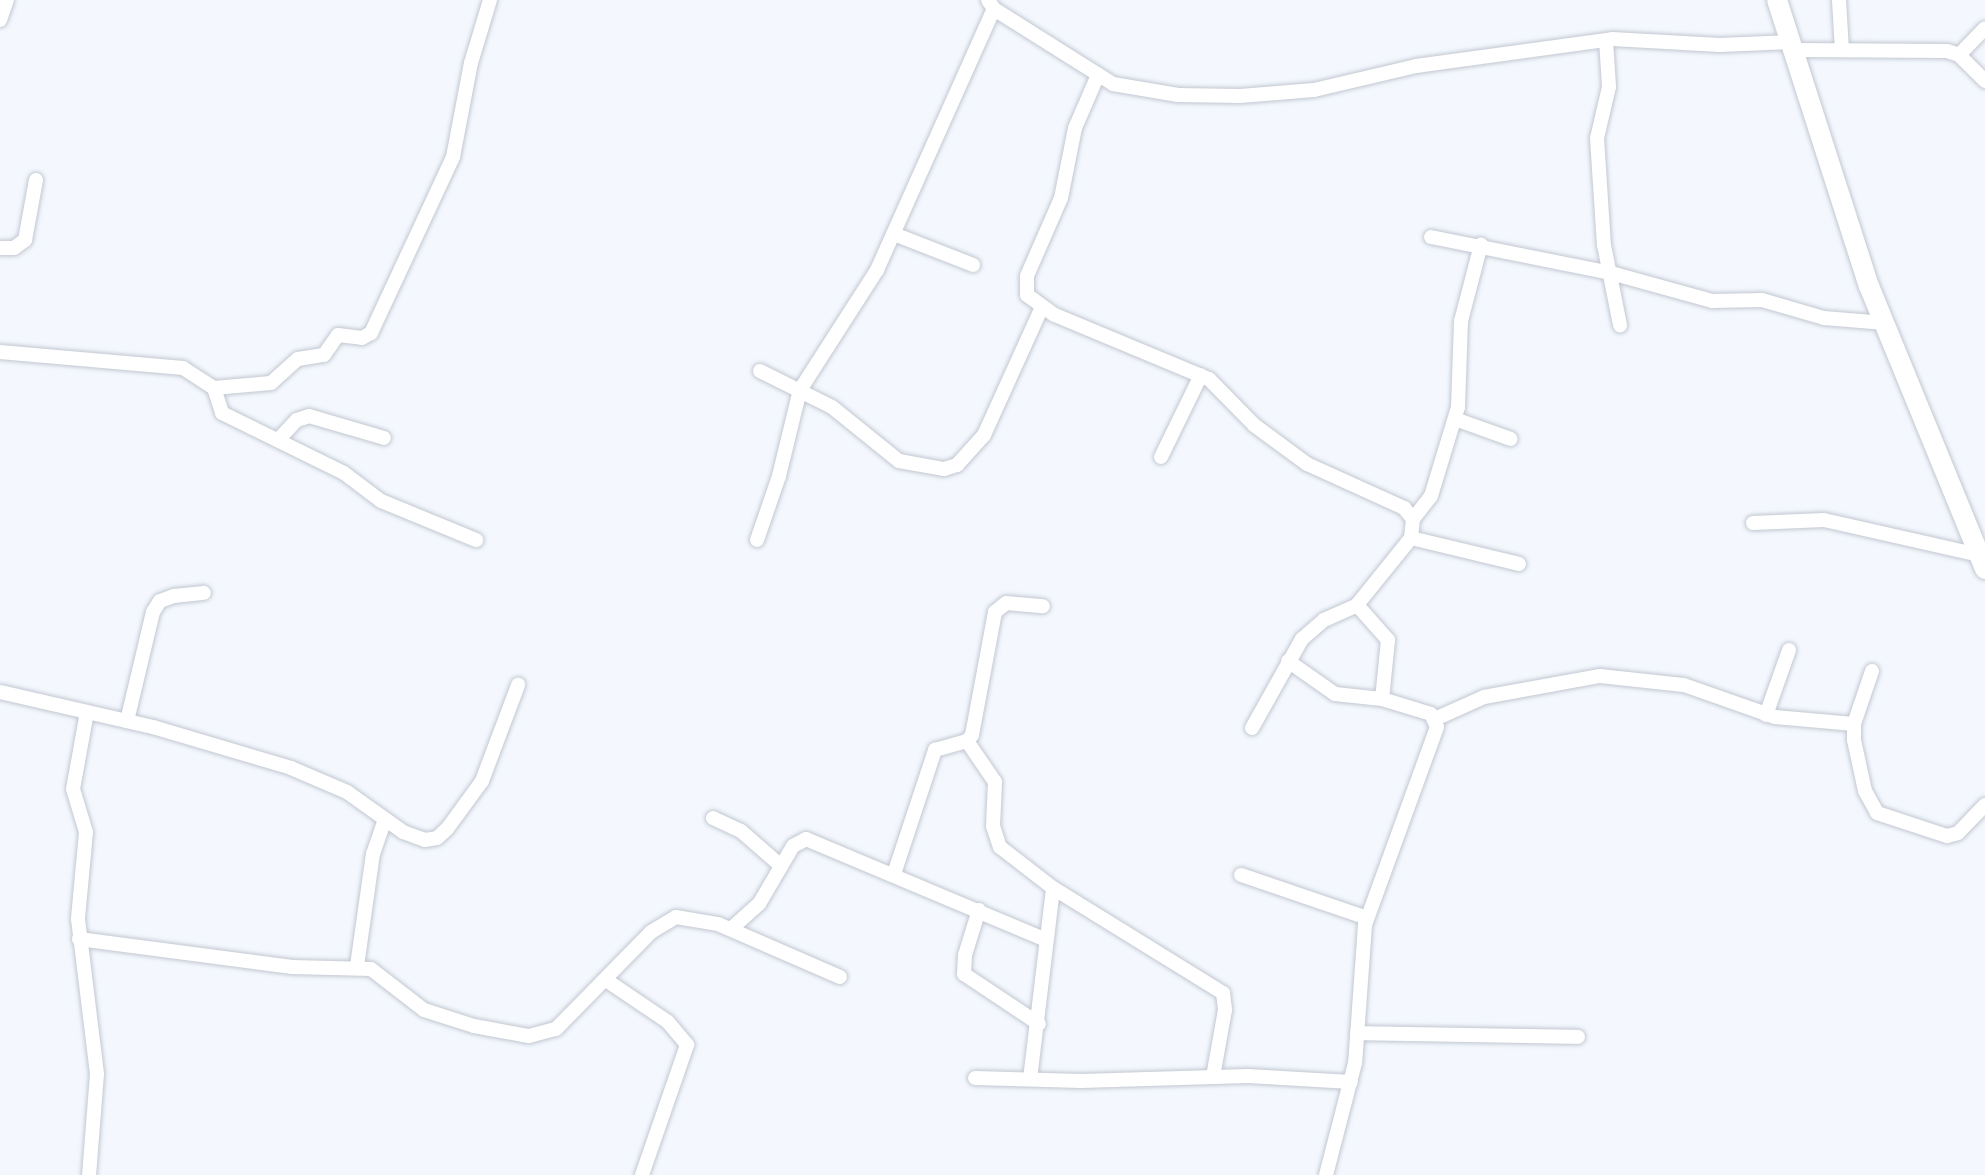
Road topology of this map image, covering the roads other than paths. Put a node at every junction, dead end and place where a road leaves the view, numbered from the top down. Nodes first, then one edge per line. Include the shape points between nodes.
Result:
1 (7, 0) edge
2 (490, 0) edge
3 (1777, 0) edge
4 (1839, 0) edge
5 (991, 5) edge
6 (0, 20) edge
7 (1985, 28) edge
8 (1606, 40) junction
9 (1794, 46) junction
10 (1842, 50) junction
11 (1959, 56) junction
12 (1098, 75) junction
13 (1985, 81) edge
14 (36, 180) dead end
15 (894, 234) junction
16 (1431, 237) dead end
17 (1481, 245) junction
18 (0, 248) edge
19 (973, 265) dead end
20 (1611, 273) junction
21 (1042, 307) junction
22 (1886, 323) junction
23 (1620, 325) dead end
24 (0, 352) edge
25 (760, 371) dead end
26 (1201, 375) junction
27 (213, 388) junction
28 (800, 390) junction
29 (1455, 419) junction
30 (384, 438) dead end
31 (279, 439) junction
32 (1511, 439) dead end
33 (1161, 457) dead end
34 (1413, 519) junction
35 (1753, 523) dead end
36 (1411, 538) junction
37 (476, 540) dead end
38 (757, 540) dead end
39 (1982, 562) edge
40 (1519, 564) dead end
41 (204, 594) dead end
42 (1357, 605) junction
43 (1043, 606) dead end
44 (1789, 650) dead end
45 (1288, 662) junction
46 (1872, 671) dead end
47 (518, 685) dead end
48 (0, 692) edge
49 (1382, 699) junction
50 (87, 712) junction
51 (1766, 715) junction
52 (1436, 719) junction
53 (127, 721) junction
54 (1854, 724) junction
55 (1252, 728) dead end
56 (967, 741) junction
57 (1985, 805) edge
58 (713, 818) dead end
59 (386, 820) junction
60 (780, 865) junction
61 (894, 874) junction
62 (1241, 875) dead end
63 (1053, 888) junction
64 (979, 910) junction
65 (1368, 918) junction
66 (731, 929) junction
67 (79, 939) junction
68 (1044, 939) junction
69 (357, 966) junction
70 (840, 977) dead end
71 (606, 980) junction
72 (1039, 1024) junction
73 (1357, 1033) junction
74 (1578, 1037) dead end
75 (1213, 1077) junction
76 (975, 1078) dead end
77 (1030, 1079) junction
78 (1351, 1082) junction
79 (89, 1175) edge
80 (642, 1175) edge
81 (1326, 1175) edge

1 - 6 street
2 - 27 street via 471,63 453,157 371,333 362,338 338,335 324,356 298,358 271,383
3 - 9 main road
4 - 10 street
5 - 12 street
5 - 15 street
7 - 11 street
8 - 9 street
8 - 12 street via 1416,66 1314,90 1240,96 1133,90
8 - 20 street via 1609,87 1598,138 1604,245
9 - 10 street
9 - 22 main road via 1869,286
10 - 11 street via 1933,49
11 - 13 street
12 - 21 street via 1075,128 1061,198 1027,276 1028,295
14 - 18 street via 25,240 14,248
15 - 19 street
15 - 28 street via 843,328
16 - 17 street
17 - 20 street
17 - 29 street via 1461,321 1462,388
20 - 22 street via 1712,301 1762,300 1824,318
20 - 23 street
21 - 26 street
21 - 28 street via 984,435 957,465 926,469 899,461 832,407
22 - 39 main road
24 - 27 street via 164,365 200,375
25 - 28 street
26 - 33 street
26 - 34 street via 1221,387 1254,425 1307,464 1404,508
27 - 31 street via 222,413
28 - 38 street via 777,484
29 - 32 street
29 - 34 street via 1431,496
30 - 31 street via 309,416 297,420
31 - 37 street via 344,473 381,501
34 - 36 street
35 - 39 street via 1824,520
36 - 40 street
36 - 42 street
41 - 53 street via 174,596 160,602 153,612
42 - 45 street via 1313,627
42 - 49 street via 1388,640
43 - 56 street via 1006,603 996,612 975,724
44 - 51 street
45 - 49 street via 1335,694
45 - 55 street
46 - 54 street
47 - 59 street via 493,762 447,829 437,838 415,839
48 - 50 street
49 - 52 street via 1419,709
50 - 53 street
50 - 67 street via 73,776 86,832 77,897
51 - 52 street via 1684,685 1599,676 1484,697
51 - 54 street
52 - 65 street via 1435,737
53 - 59 street via 291,768 347,792
54 - 57 street via 1856,755 1870,804 1877,813 1947,836 1970,823
56 - 61 street via 934,750
56 - 63 street via 995,782 995,838
58 - 60 street via 741,831
59 - 69 street via 373,854
60 - 61 street via 793,846 806,839
60 - 66 street via 759,904
61 - 64 street
62 - 65 street
63 - 68 street
63 - 75 street via 1223,993 1225,1010
64 - 68 street
64 - 72 street via 965,955 964,974
65 - 73 street via 1360,948
66 - 70 street
66 - 71 street via 689,917 662,923
67 - 69 street via 292,967
67 - 79 street via 97,1074
68 - 72 street
69 - 71 street via 382,974 424,1010 474,1026 529,1036 556,1029
71 - 80 street via 668,1022 687,1045
72 - 77 street
73 - 74 street
73 - 78 street
75 - 77 street
75 - 78 street
76 - 77 street
78 - 81 street

